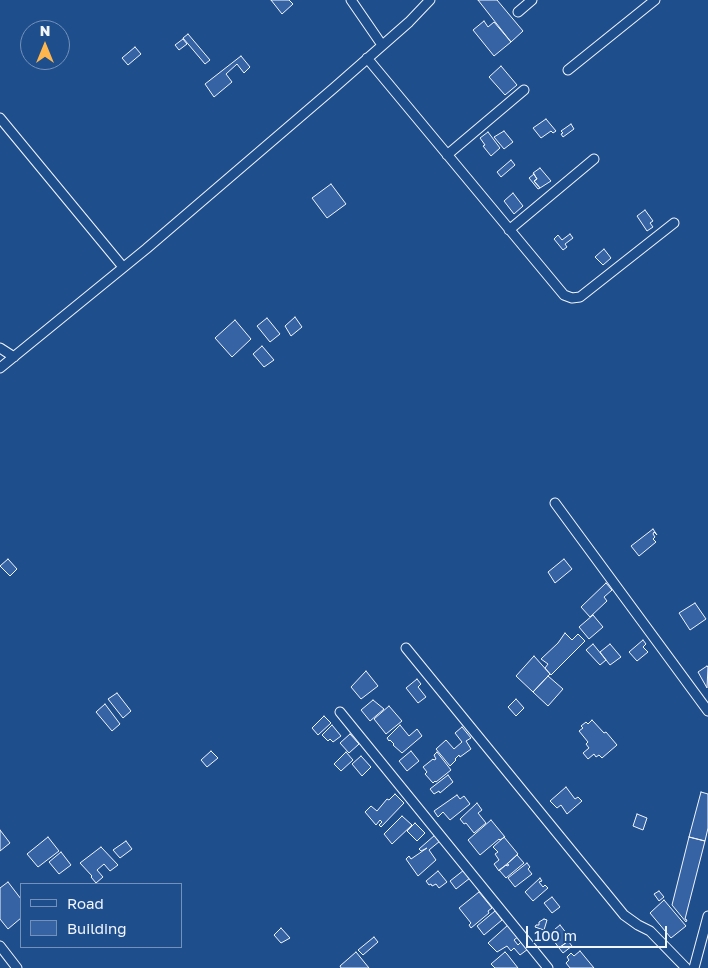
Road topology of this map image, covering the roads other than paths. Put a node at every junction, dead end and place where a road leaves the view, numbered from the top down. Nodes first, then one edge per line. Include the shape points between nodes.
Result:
1 (351, 0) edge
2 (430, 0) edge
3 (532, 0) edge
4 (655, 0) edge
5 (518, 12) dead end
6 (382, 45) junction
7 (367, 58) junction
8 (568, 70) dead end
9 (524, 90) dead end
10 (0, 118) edge
11 (447, 155) junction
12 (594, 159) dead end
13 (674, 223) dead end
14 (509, 230) junction
15 (123, 267) junction
16 (0, 348) edge
17 (14, 357) junction
18 (0, 368) edge
19 (555, 502) dead end
20 (406, 648) dead end
21 (708, 710) edge
22 (340, 712) dead end
23 (708, 916) edge
24 (0, 946) edge
25 (17, 968) edge
26 (548, 968) edge
27 (686, 968) edge
28 (694, 968) edge

1 - 6 street
2 - 6 street
3 - 5 street
4 - 8 street
6 - 7 street
7 - 11 street
7 - 15 street
9 - 11 street
10 - 15 street
11 - 14 street
12 - 14 street
13 - 14 street via 580,297 572,298 564,295
15 - 17 street
16 - 17 street
17 - 18 street
19 - 21 street
20 - 27 street via 624,914 650,931
22 - 26 street
23 - 28 street
24 - 25 street

